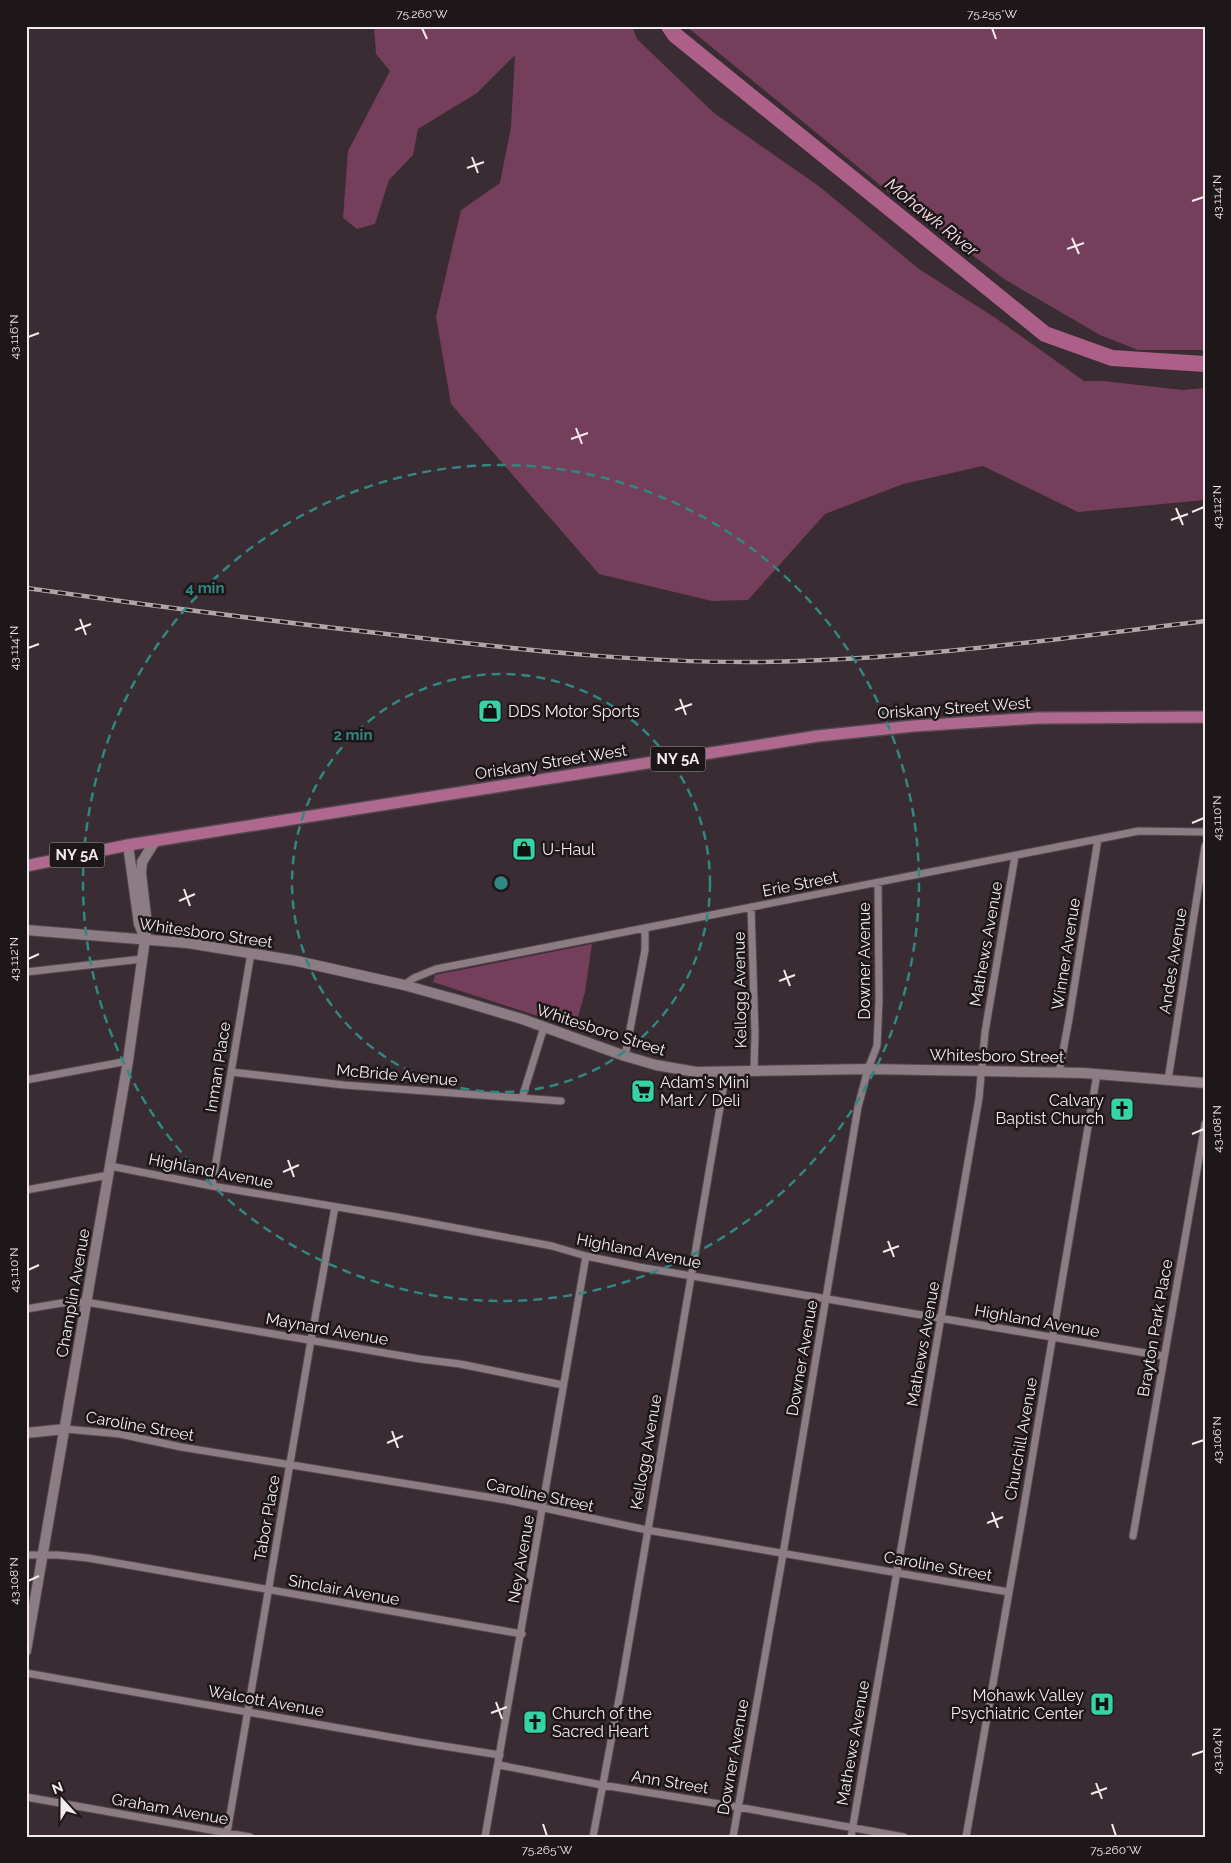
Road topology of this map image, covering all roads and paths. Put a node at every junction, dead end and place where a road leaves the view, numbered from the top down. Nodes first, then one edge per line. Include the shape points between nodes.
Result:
1 (1205, 717) edge
2 (1205, 832) edge
3 (1098, 839) junction
4 (155, 841) junction
5 (128, 846) junction
6 (1205, 846) edge
7 (1015, 856) junction
8 (26, 866) edge
9 (878, 883) junction
10 (751, 907) junction
11 (645, 928) junction
12 (26, 930) edge
13 (145, 939) junction
14 (251, 953) junction
15 (142, 960) junction
16 (26, 972) edge
17 (404, 985) junction
18 (544, 1027) junction
19 (625, 1056) junction
20 (128, 1061) junction
21 (868, 1069) junction
22 (754, 1071) junction
23 (981, 1071) junction
24 (231, 1072) junction
25 (726, 1072) junction
26 (1059, 1073) junction
27 (1097, 1074) junction
28 (26, 1080) edge
29 (1168, 1080) junction
30 (1205, 1083) edge
31 (522, 1098) junction
32 (561, 1101) dead end
33 (1205, 1124) edge
34 (109, 1171) junction
35 (212, 1186) junction
36 (26, 1190) edge
37 (335, 1207) junction
38 (586, 1256) junction
39 (691, 1276) junction
40 (826, 1299) junction
41 (86, 1302) junction
42 (26, 1309) edge
43 (942, 1318) junction
44 (1052, 1338) junction
45 (311, 1340) junction
46 (1164, 1356) junction
47 (564, 1385) junction
48 (65, 1429) junction
49 (26, 1433) edge
50 (290, 1464) junction
51 (543, 1509) junction
52 (647, 1530) junction
53 (1133, 1536) dead end
54 (43, 1554) junction
55 (783, 1554) junction
56 (26, 1555) edge
57 (896, 1572) junction
58 (268, 1591) junction
59 (1009, 1592) junction
60 (522, 1634) junction
61 (26, 1651) edge
62 (26, 1673) edge
63 (247, 1712) junction
64 (500, 1755) junction
65 (499, 1765) junction
66 (602, 1785) junction
67 (26, 1797) edge
68 (738, 1807) junction
69 (852, 1828) junction
70 (227, 1833) junction
71 (250, 1837) edge
72 (485, 1837) edge
73 (593, 1837) edge
74 (733, 1837) edge
75 (851, 1837) edge
76 (904, 1837) edge
77 (966, 1837) edge

1 - 4 main road, Oriskany Street West / NY 5A via 1038,718 828,735
2 - 3 street, Erie Street via 1139,831
3 - 7 street, Erie Street
3 - 26 street, Winner Avenue
4 - 5 main road, Oriskany Street West / NY 5A
4 - 13 street, Champlin Avenue via 142,862 147,925
5 - 8 main road, Oriskany Street West / NY 5A
5 - 13 street, Champlin Avenue via 139,924
6 - 29 street, Andes Avenue
7 - 9 street, Erie Street
7 - 23 street, Mathews Avenue
9 - 10 street, Erie Street
9 - 21 street, Downer Avenue via 877,1046
10 - 11 street, Erie Street
10 - 22 street, Kellogg Avenue via 756,1033
11 - 17 street, Erie Street via 436,969
11 - 19 street via 645,950
12 - 13 street, Whitesboro Street
13 - 14 street, Whitesboro Street
13 - 15 street, Champlin Avenue
14 - 17 street, Whitesboro Street
14 - 24 street, Inman Place
15 - 16 street
15 - 20 street, Champlin Avenue
17 - 18 street, Whitesboro Street
18 - 19 street, Whitesboro Street
18 - 31 street
19 - 25 street, Whitesboro Street via 678,1070
20 - 28 street
20 - 34 street, Champlin Avenue
21 - 22 street, Whitesboro Street
21 - 23 street, Whitesboro Street
21 - 40 street, Downer Avenue via 858,1107
22 - 25 street, Whitesboro Street
23 - 26 street, Whitesboro Street
23 - 43 street, Mathews Avenue
24 - 31 street, McBride Avenue via 344,1085
24 - 35 street, Inman Place
25 - 39 street, Kellogg Avenue
26 - 27 street, Whitesboro Street
27 - 29 street, Whitesboro Street
27 - 44 street, Churchill Avenue
29 - 30 street, Whitesboro Street
31 - 32 street, McBride Avenue
33 - 46 street, Brayton Park Place
34 - 35 street, Highland Avenue
34 - 36 street
34 - 41 street, Champlin Avenue
35 - 37 street, Highland Avenue
37 - 38 street, Highland Avenue via 552,1246
37 - 45 street, Tabor Place
38 - 39 street, Highland Avenue
38 - 47 street, Ney Avenue
39 - 40 street, Highland Avenue
39 - 52 street, Kellogg Avenue
40 - 43 street, Highland Avenue
40 - 55 street, Downer Avenue
41 - 42 street, Maynard Avenue
41 - 45 street, Maynard Avenue
41 - 48 street, Champlin Avenue
43 - 44 street, Highland Avenue
43 - 57 street, Mathews Avenue
44 - 46 street, Highland Avenue
44 - 59 street, Churchill Avenue
45 - 47 street, Maynard Avenue
45 - 50 street, Tabor Place
46 - 53 street, Brayton Park Place
47 - 51 street, Ney Avenue
48 - 49 street
48 - 50 street, Caroline Street via 120,1434
48 - 54 street, Champlin Avenue
50 - 51 street, Caroline Street
50 - 58 street, Tabor Place
51 - 52 street, Caroline Street
51 - 60 street, Ney Avenue
52 - 55 street, Caroline Street
52 - 66 street, Kellogg Avenue
54 - 56 street, Sinclair Avenue
54 - 58 street, Sinclair Avenue via 88,1558
54 - 61 street, Champlin Avenue
55 - 57 street, Caroline Street
55 - 68 street, Downer Avenue
57 - 59 street, Caroline Street
57 - 69 street, Mathews Avenue
58 - 60 street, Sinclair Avenue
58 - 63 street, Tabor Place
59 - 77 street, Churchill Avenue
60 - 64 street, Ney Avenue
62 - 63 street, Walcott Avenue
63 - 64 street, Walcott Avenue
63 - 70 street, Tabor Place
64 - 65 street, Ney Avenue
65 - 66 street, Ann Street
65 - 72 street, Ney Avenue
66 - 68 street, Ann Street
66 - 73 street, Kellogg Avenue
67 - 70 street, Graham Avenue
68 - 69 street, Ann Street
68 - 74 street, Downer Avenue
69 - 75 street, Mathews Avenue
69 - 76 street, Ann Street
70 - 71 street, Graham Avenue

